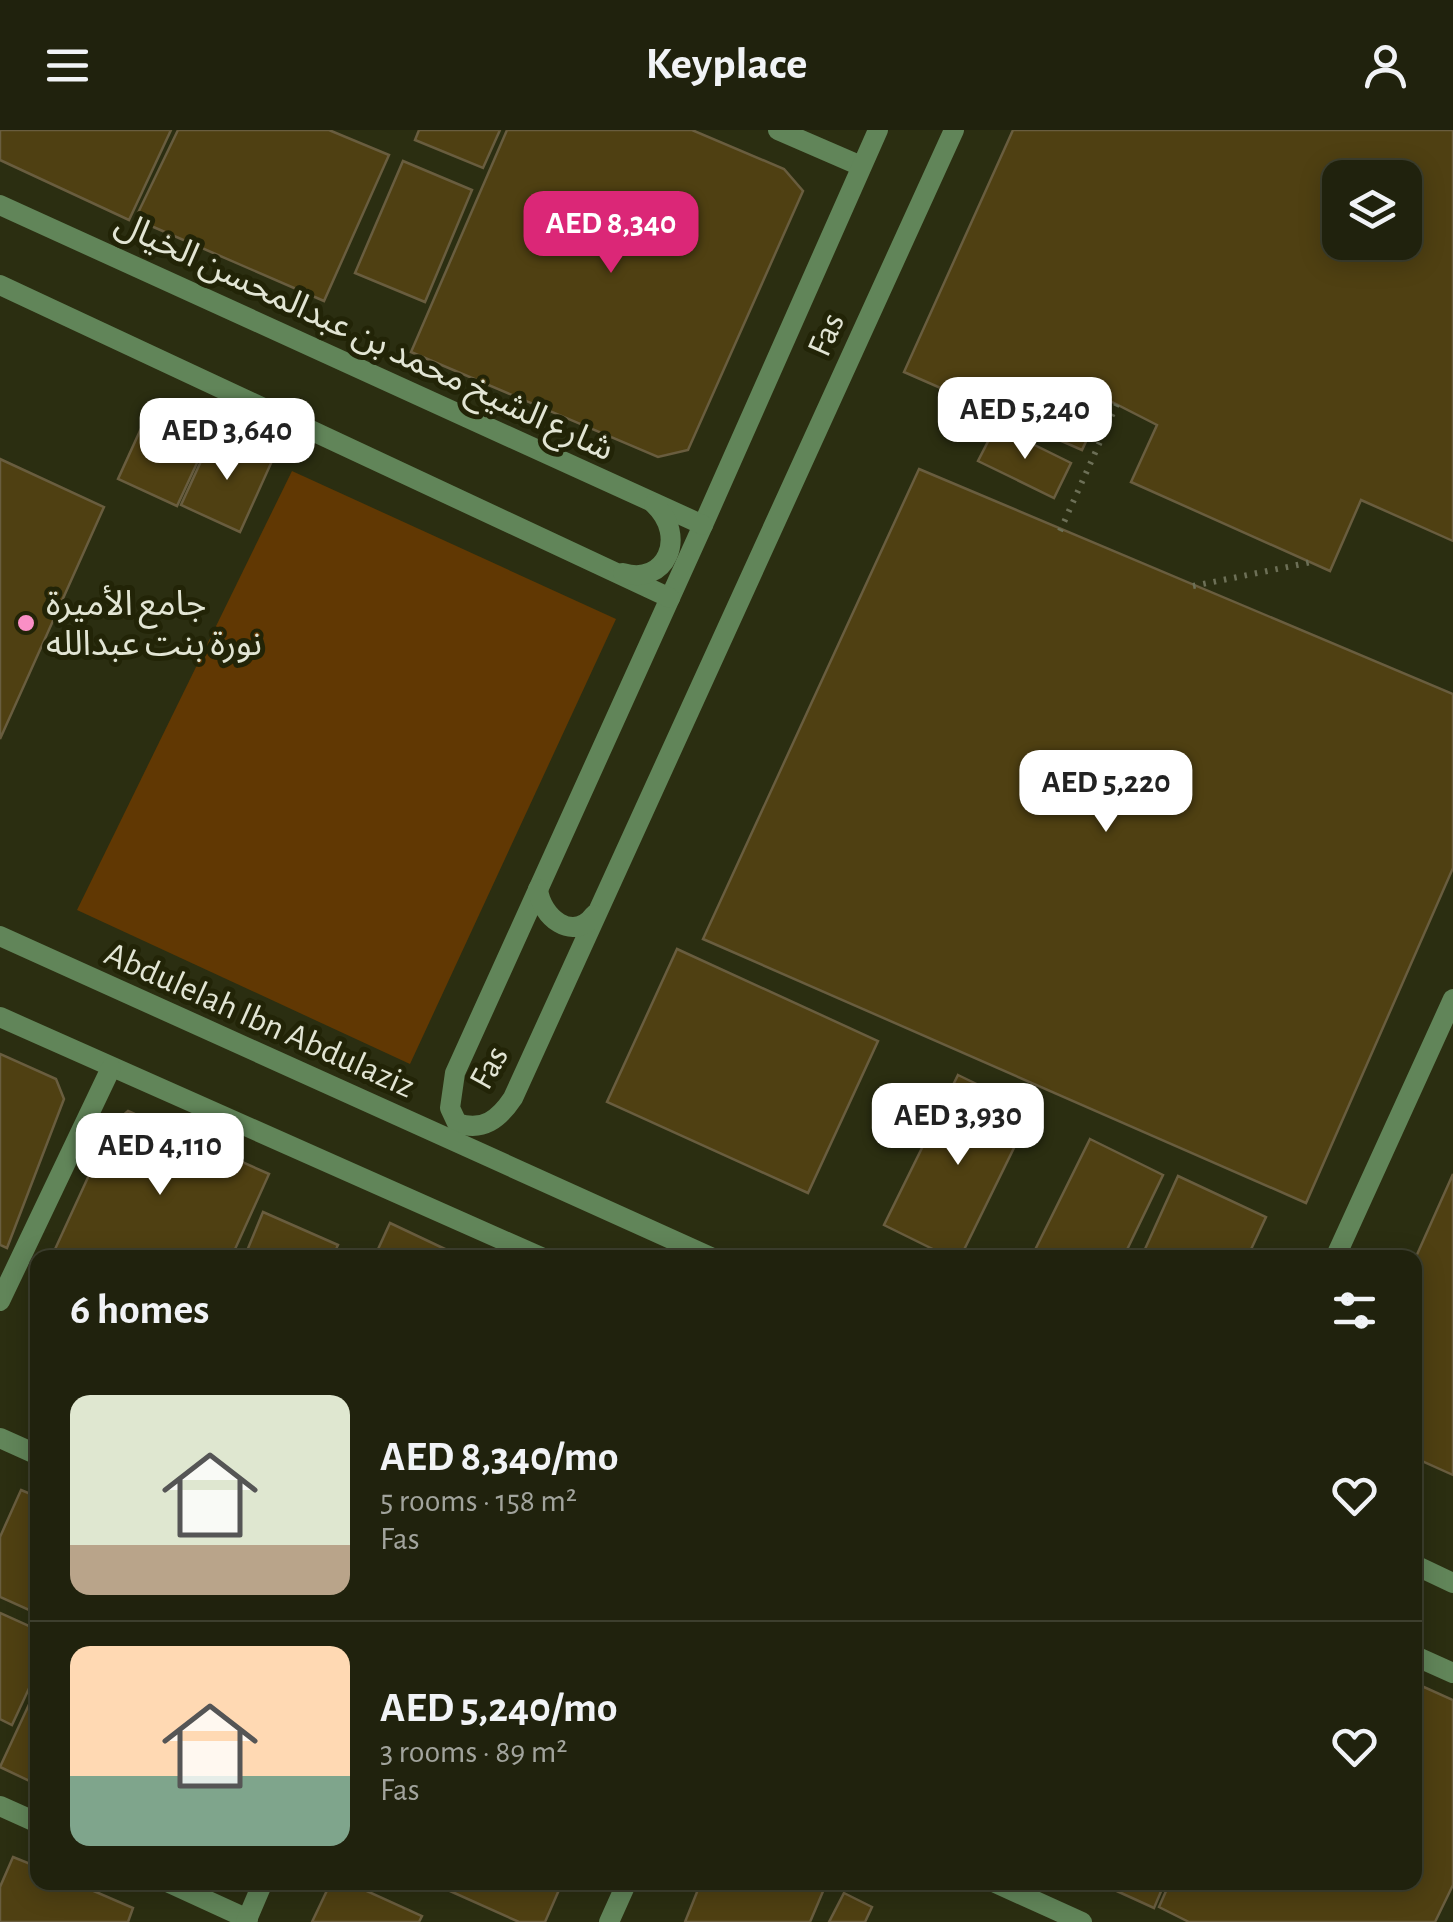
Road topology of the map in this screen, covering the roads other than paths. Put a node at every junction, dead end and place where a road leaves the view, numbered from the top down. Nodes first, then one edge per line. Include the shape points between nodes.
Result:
1 (778, 130) edge
2 (878, 130) edge
3 (954, 130) edge
4 (861, 166) junction
5 (0, 204) edge
6 (0, 285) edge
7 (652, 502) junction
8 (703, 525) junction
9 (612, 570) junction
10 (670, 598) junction
11 (538, 890) junction
12 (601, 906) junction
13 (0, 936) edge
14 (1453, 999) edge
15 (0, 1017) edge
16 (111, 1068) junction
17 (526, 1250) edge
18 (696, 1250) edge
19 (1339, 1250) edge
20 (0, 1300) edge
21 (0, 1438) edge
22 (30, 1451) edge
23 (1422, 1568) edge
24 (1453, 1584) edge
25 (1422, 1659) edge
26 (1453, 1673) edge
27 (0, 1806) edge
28 (30, 1819) edge
29 (184, 1890) edge
30 (260, 1890) edge
31 (623, 1890) edge
32 (1007, 1890) edge
33 (1054, 1916) edge
34 (247, 1921) edge
35 (609, 1922) edge
36 (1082, 1922) edge

1 - 4 street
2 - 4 street, Fas
3 - 12 street, Fas
4 - 8 street, Fas
5 - 7 street, شارع الشيخ محمد بن عبدالمحسن الخيال
6 - 9 street
7 - 8 street, شارع الشيخ محمد بن عبدالمحسن الخيال
7 - 9 street via 670,526 668,556 652,571 632,576
8 - 10 street, Fas
9 - 10 street
10 - 11 street, Fas
11 - 12 street via 543,909 562,925 588,922
11 - 12 street, Fas via 455,1072 457,1124 488,1124 513,1098
13 - 18 street, Abdulelah Ibn Abdulaziz
14 - 19 street
15 - 16 street
16 - 17 street
16 - 20 street
21 - 22 street
23 - 24 street
25 - 26 street
27 - 28 street
29 - 34 street
30 - 34 street
31 - 35 street
32 - 33 street
33 - 36 street

